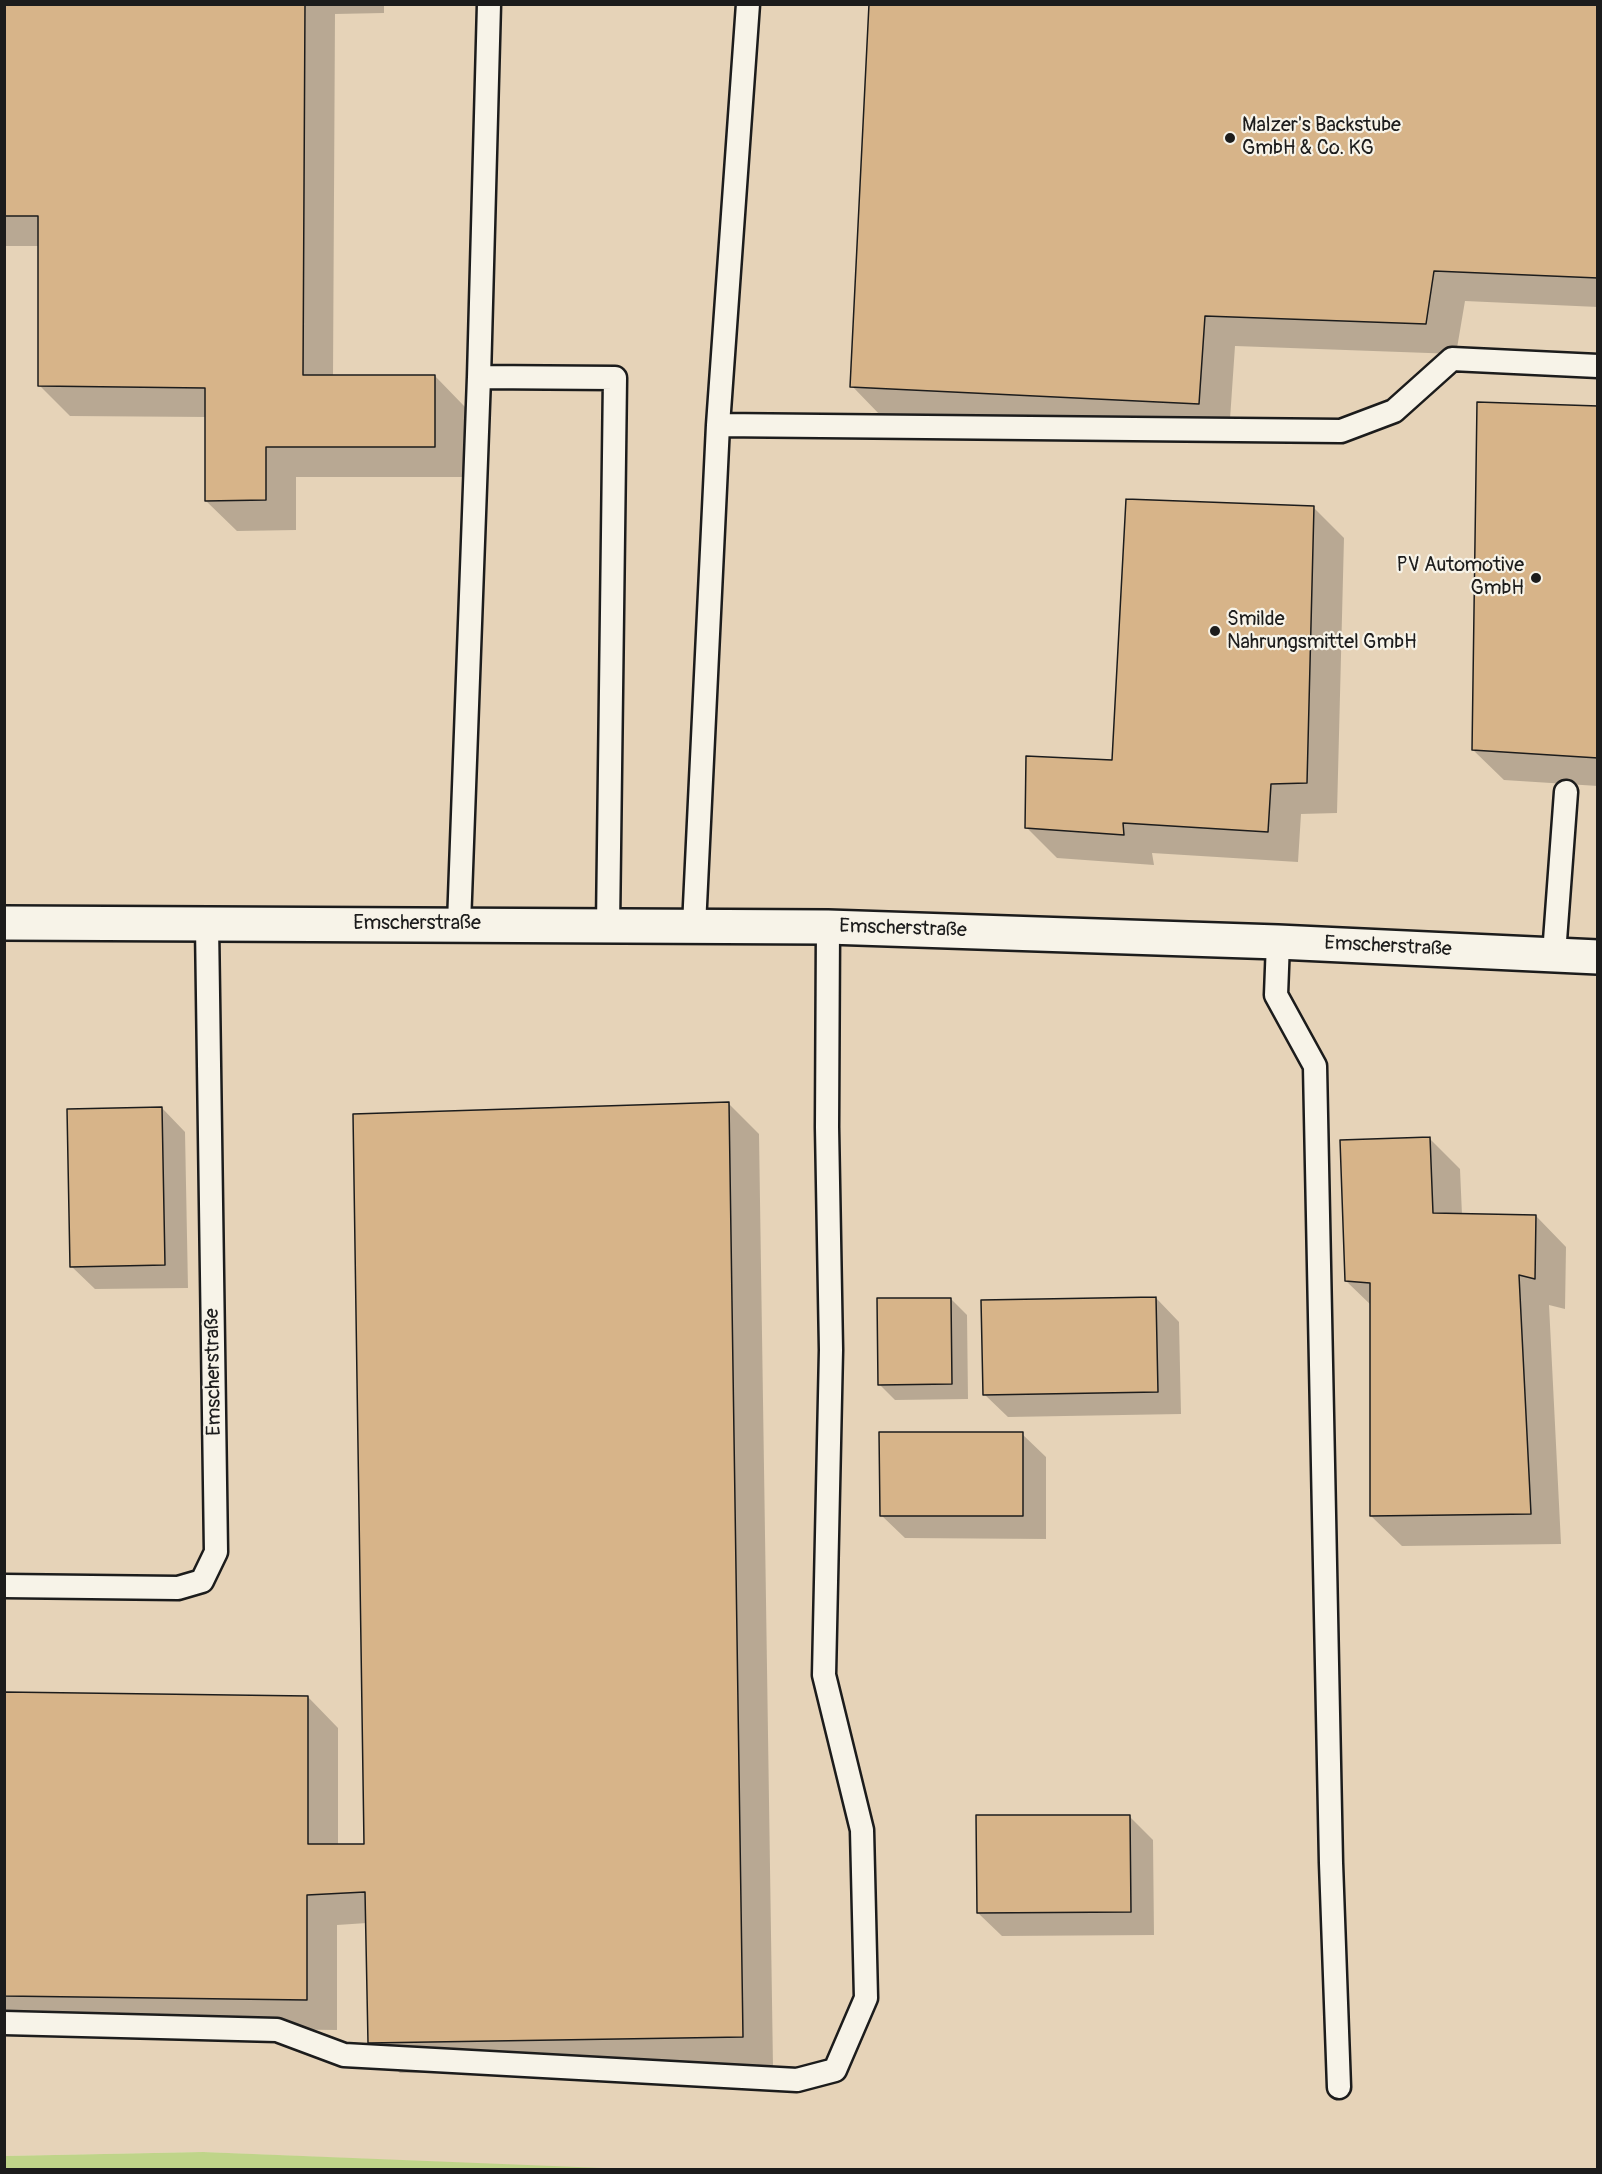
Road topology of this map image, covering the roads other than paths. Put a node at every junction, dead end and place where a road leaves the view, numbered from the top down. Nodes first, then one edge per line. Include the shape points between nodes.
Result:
1 (489, 4) edge
2 (748, 4) edge
3 (1598, 366) edge
4 (479, 377) junction
5 (718, 425) junction
6 (1566, 792) dead end
7 (4, 923) edge
8 (459, 924) junction
9 (207, 925) junction
10 (608, 926) junction
11 (694, 926) junction
12 (828, 927) junction
13 (1278, 942) junction
14 (1554, 954) junction
15 (1598, 957) edge
16 (4, 1586) edge
17 (4, 2022) edge
18 (1339, 2087) dead end

1 - 4 lane
2 - 5 lane
3 - 5 lane via 1452,359 1394,411 1341,431
4 - 8 lane
4 - 10 lane via 615,378
5 - 11 lane
6 - 14 lane
7 - 9 street, Emscherstraße
8 - 9 street, Emscherstraße
8 - 10 street, Emscherstraße
9 - 16 lane, Emscherstraße via 216,1552 202,1581 178,1588
10 - 11 street, Emscherstraße
11 - 12 street, Emscherstraße
12 - 13 street, Emscherstraße
12 - 17 lane via 831,1350 824,1675 862,1830 866,1998 835,2070 797,2080 344,2055 277,2030
13 - 14 street, Emscherstraße
13 - 18 lane via 1276,995 1315,1066 1330,1851
14 - 15 street, Emscherstraße

